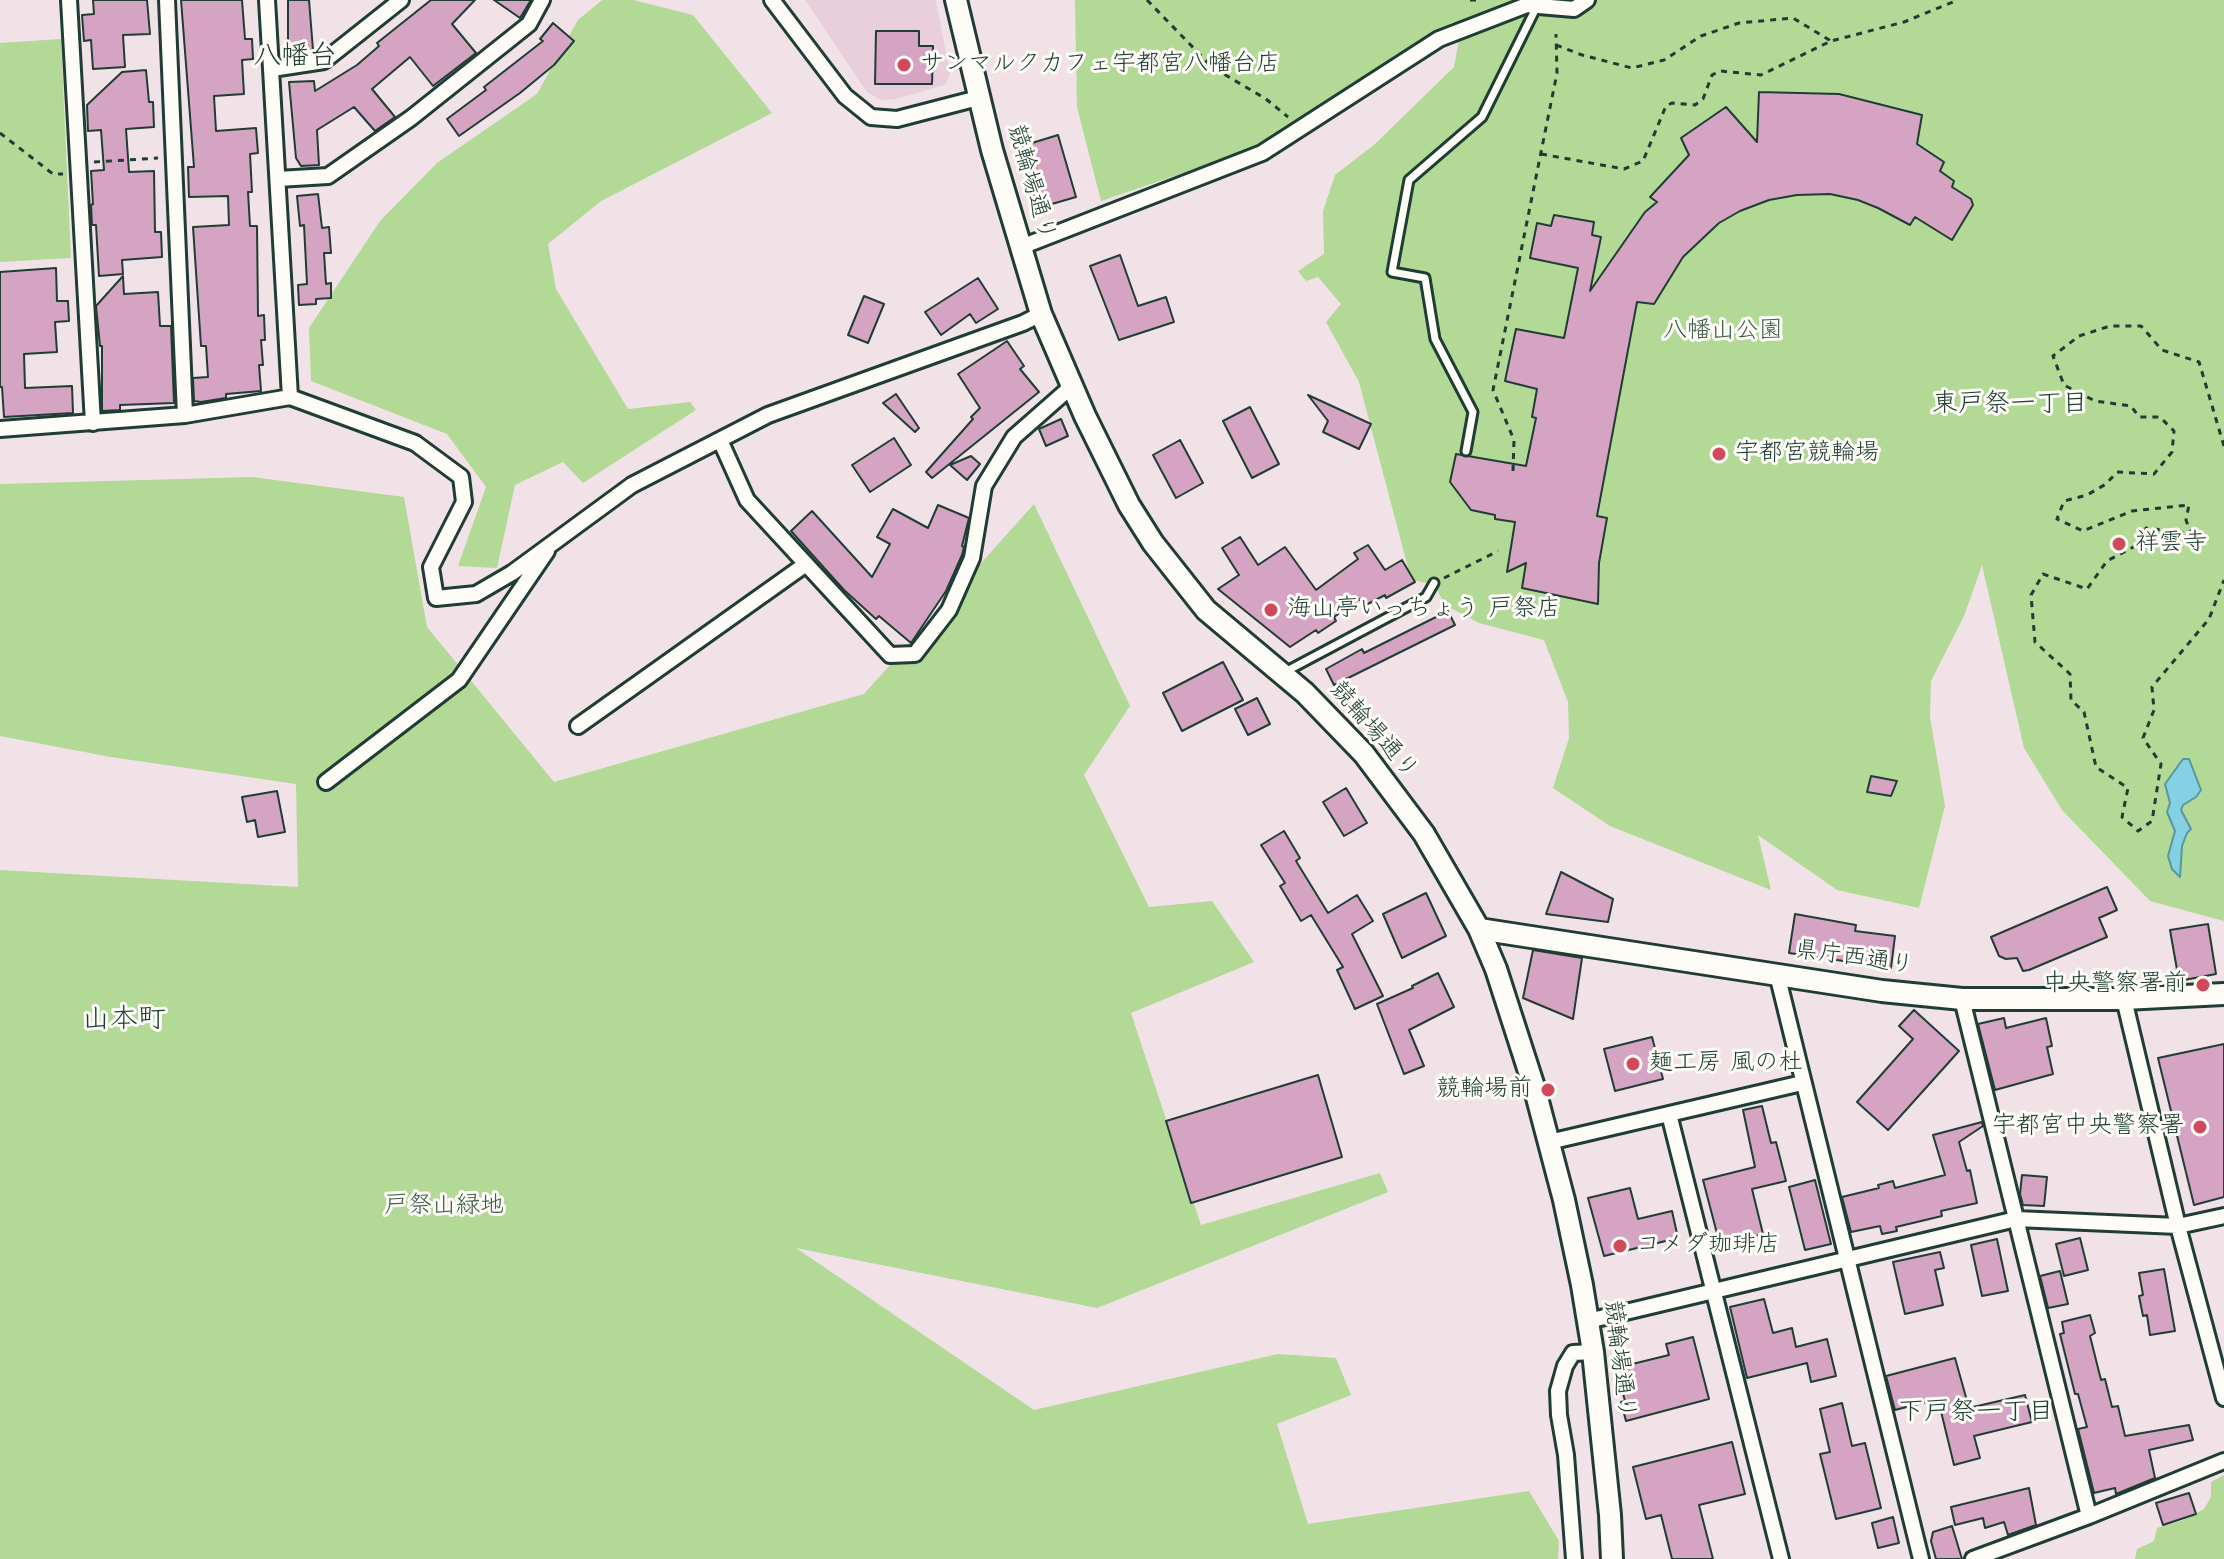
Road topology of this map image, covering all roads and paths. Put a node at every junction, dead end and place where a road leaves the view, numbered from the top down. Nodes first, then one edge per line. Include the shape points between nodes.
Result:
1 (69, 0) edge
2 (167, 0) edge
3 (267, 0) edge
4 (401, 0) edge
5 (542, 0) edge
6 (772, 0) edge
7 (956, 0) edge
8 (1147, 0) edge
9 (1470, 0) edge
10 (1477, 0) edge
11 (1587, 0) edge
12 (1958, 0) edge
13 (1537, 6) junction
14 (1556, 34) dead end
15 (1831, 41) junction
16 (1556, 45) junction
17 (272, 69) junction
18 (978, 98) junction
19 (1301, 127) junction
20 (0, 133) edge
21 (1541, 154) junction
22 (173, 157) junction
23 (78, 168) junction
24 (278, 179) junction
25 (1021, 247) junction
26 (1041, 314) junction
27 (1072, 386) junction
28 (290, 397) junction
29 (185, 415) junction
30 (93, 423) junction
31 (0, 429) edge
32 (2222, 436) edge
33 (720, 440) junction
34 (2224, 446) edge
35 (1466, 451) dead end
36 (1513, 471) dead end
37 (554, 541) junction
38 (1498, 551) dead end
39 (806, 564) junction
40 (2224, 580) edge
41 (1434, 583) joint
42 (1282, 674) junction
43 (578, 726) dead end
44 (326, 782) dead end
45 (1479, 929) junction
46 (1777, 974) junction
47 (2224, 994) edge
48 (1962, 999) junction
49 (2124, 999) junction
50 (1802, 1083) junction
51 (1669, 1114) junction
52 (1549, 1142) junction
53 (2224, 1216) edge
54 (2016, 1219) junction
55 (2178, 1226) junction
56 (1847, 1261) junction
57 (1713, 1292) junction
58 (1588, 1321) junction
59 (1593, 1352) junction
60 (2224, 1398) edge
61 (2224, 1461) edge
62 (2089, 1516) junction
63 (1574, 1559) edge
64 (1612, 1559) edge
65 (1781, 1559) edge
66 (1921, 1559) edge
67 (1973, 1559) edge

1 - 23 street
2 - 22 street
3 - 17 street
4 - 17 street via 324,61
5 - 24 street via 529,24 328,176
6 - 18 street via 845,96 871,117 897,119
7 - 18 street, 競輪場通り
8 - 19 path via 1212,67
9 - 10 path
11 - 13 street via 1574,9
12 - 15 path via 1904,22
13 - 19 street via 1527,5 1439,39
13 - 35 lane via 1482,117 1409,180 1392,272 1425,278 1435,339 1473,412
14 - 16 path
15 - 16 path via 1793,18 1739,23 1701,36 1664,60 1632,68
15 - 21 path via 1761,75 1712,75 1703,99 1695,105 1666,106 1643,161 1624,169
16 - 21 path via 1557,73
17 - 24 street
18 - 25 street, 競輪場通り
19 - 25 street via 1262,153
20 - 23 path via 53,174
21 - 36 path via 1493,390 1514,440
22 - 23 path
22 - 29 street
23 - 30 street
24 - 28 street
25 - 26 street, 競輪場通り
26 - 27 street, 競輪場通り
26 - 33 street via 768,415
27 - 39 street via 1014,437 984,486 972,558 949,610 915,654 890,655
27 - 42 street, 競輪場通り via 1105,460 1153,543 1206,610
28 - 29 street
28 - 37 street via 415,443 461,477 464,502 431,567 436,598 476,594
29 - 30 street
30 - 31 street
32 - 34 path
32 - 40 path via 2199,362 2162,350 2141,326 2110,326 2079,336 2053,356 2064,385 2095,401 2131,406 2139,417 2160,417 2174,431 2172,452 2154,474 2117,472 2087,495 2064,501 2057,519 2083,531 2132,511 2189,505 2186,520 2191,534 2146,528 2143,542 2107,561 2087,589 2043,574 2031,595 2035,642 2070,674 2071,700 2084,712 2096,767 2128,788 2122,817 2138,831 2152,821 2161,764 2143,738 2154,710 2152,687 2209,619
33 - 37 street via 632,485
33 - 39 street via 747,500
37 - 44 street via 459,680
38 - 41 path
39 - 43 street
41 - 42 lane via 1426,597
42 - 45 street, 競輪場通り via 1364,754 1424,834
45 - 46 street, 県庁西通り
45 - 52 street, 競輪場通り
46 - 48 street, 県庁西通り
46 - 50 street
47 - 49 street, 県庁西通り
48 - 49 street, 県庁西通り
48 - 54 street
49 - 55 street
50 - 51 street
50 - 56 street
51 - 52 street
51 - 57 street
52 - 58 street, 競輪場通り
53 - 55 street
54 - 55 street
54 - 56 street
54 - 62 street
55 - 60 street
56 - 57 street
56 - 66 street
57 - 58 street
57 - 65 street
58 - 59 street, 競輪場通り
59 - 63 street via 1573,1353 1558,1391
59 - 64 street, 競輪場通り
61 - 62 street
62 - 67 street

